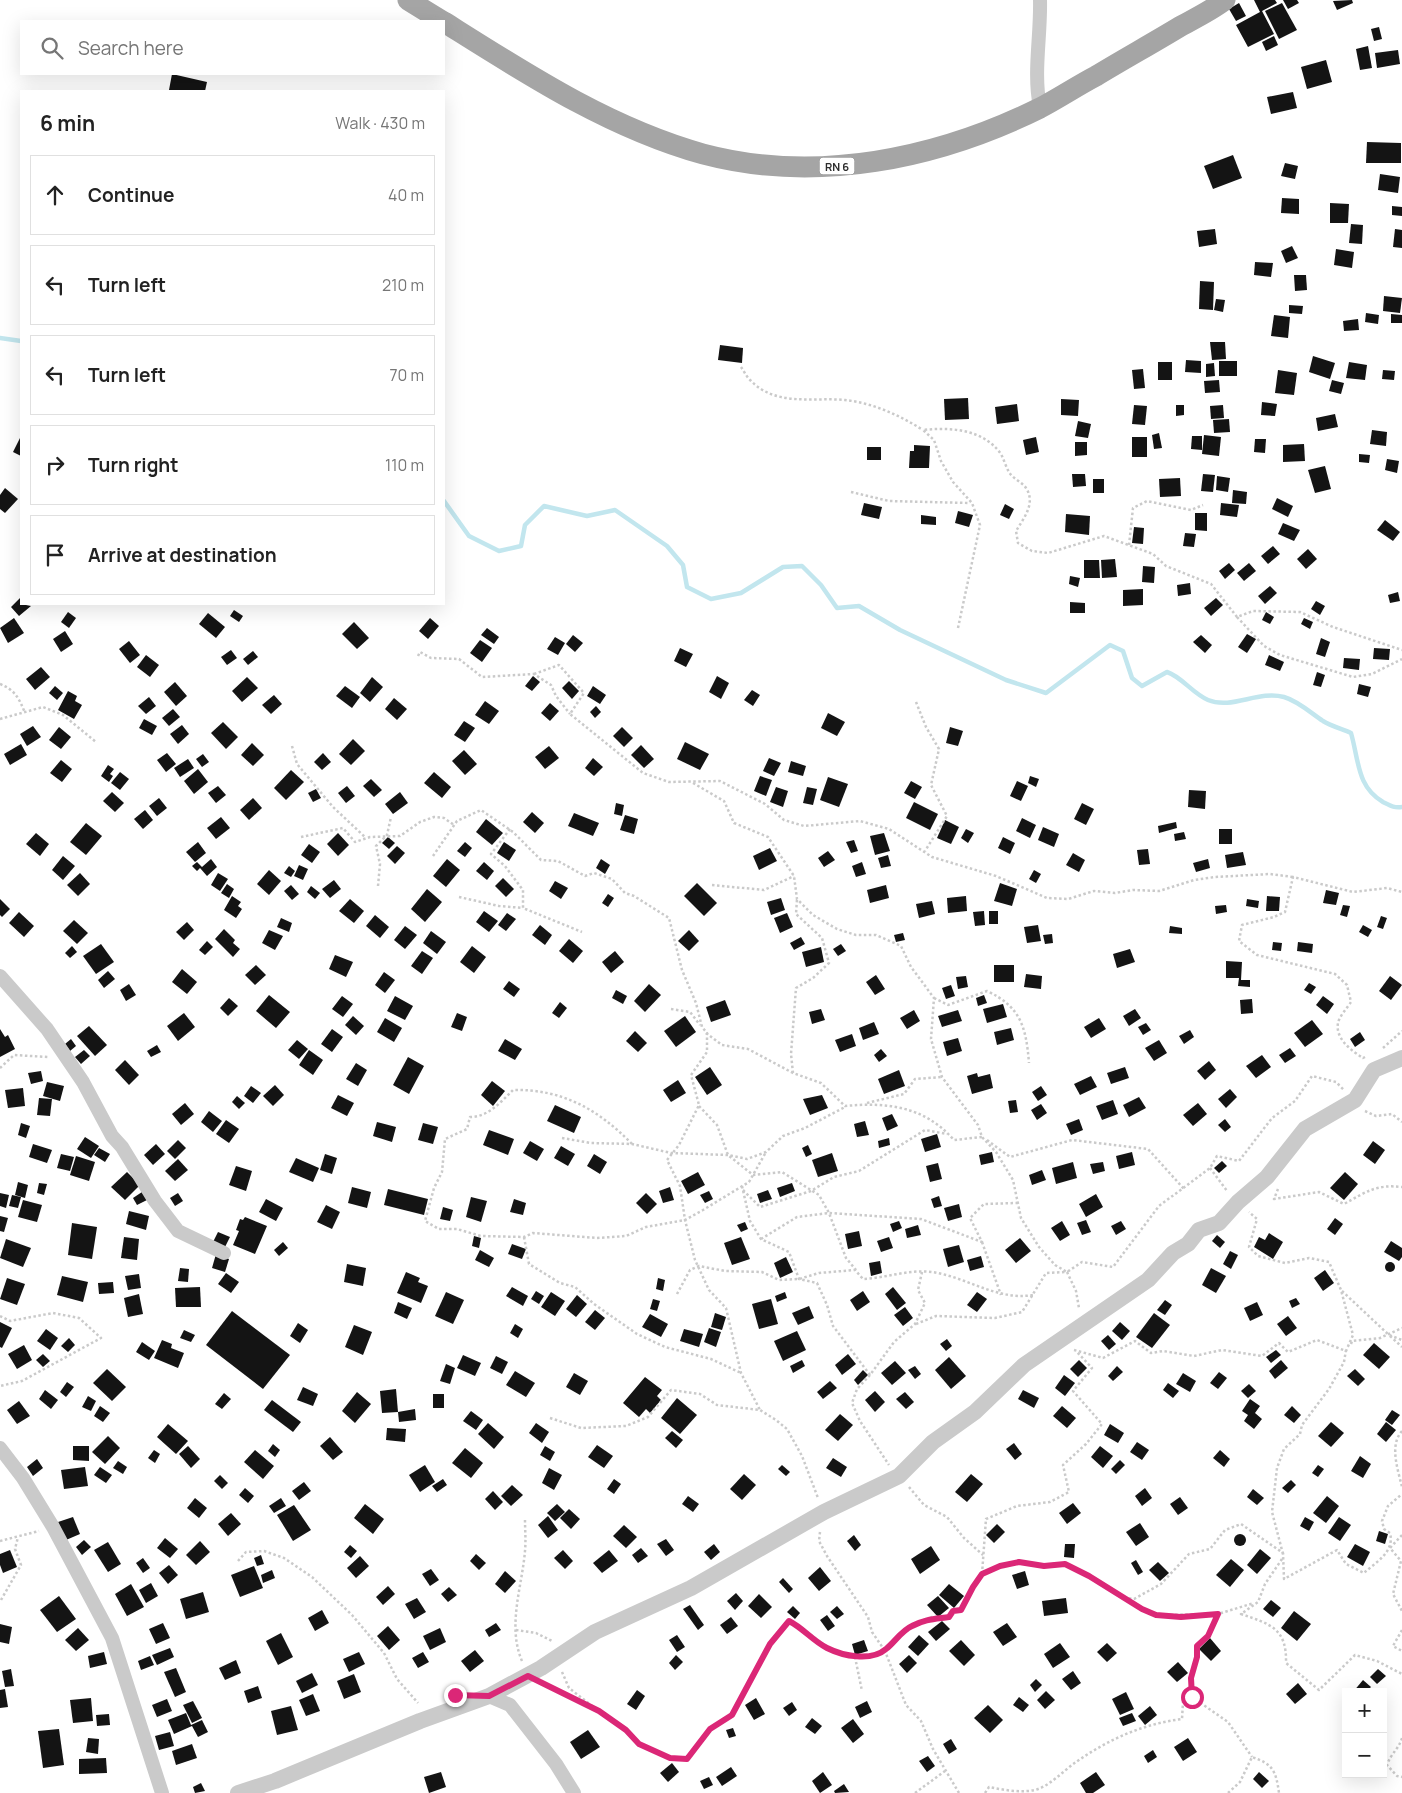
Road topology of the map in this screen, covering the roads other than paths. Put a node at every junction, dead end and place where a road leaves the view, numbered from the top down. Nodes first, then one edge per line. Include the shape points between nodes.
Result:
1 (408, 0) edge
2 (1040, 0) edge
3 (1225, 0) edge
4 (440, 20) edge
5 (445, 23) edge
6 (1040, 107) junction
7 (0, 976) edge
8 (1402, 1058) edge
9 (224, 1253) dead end
10 (0, 1448) edge
11 (489, 1696) junction
12 (162, 1793) edge
13 (238, 1793) edge
14 (574, 1793) edge

1 - 4 main road, RN 6
2 - 6 street via 1037,75
3 - 6 main road, RN 6
5 - 6 main road, RN 6 via 529,75 624,124 703,154 735,160 819,167 868,164 911,156 954,142
7 - 9 street via 47,1029 83,1082 112,1136 178,1231
8 - 11 street via 1374,1070 1355,1100 1306,1129 1267,1177 1219,1222 1199,1230 1148,1280 1024,1365 975,1412 933,1442 899,1476 824,1512 691,1588 595,1632 528,1676
10 - 12 street via 53,1527 112,1638
11 - 13 street
11 - 14 street via 510,1705

